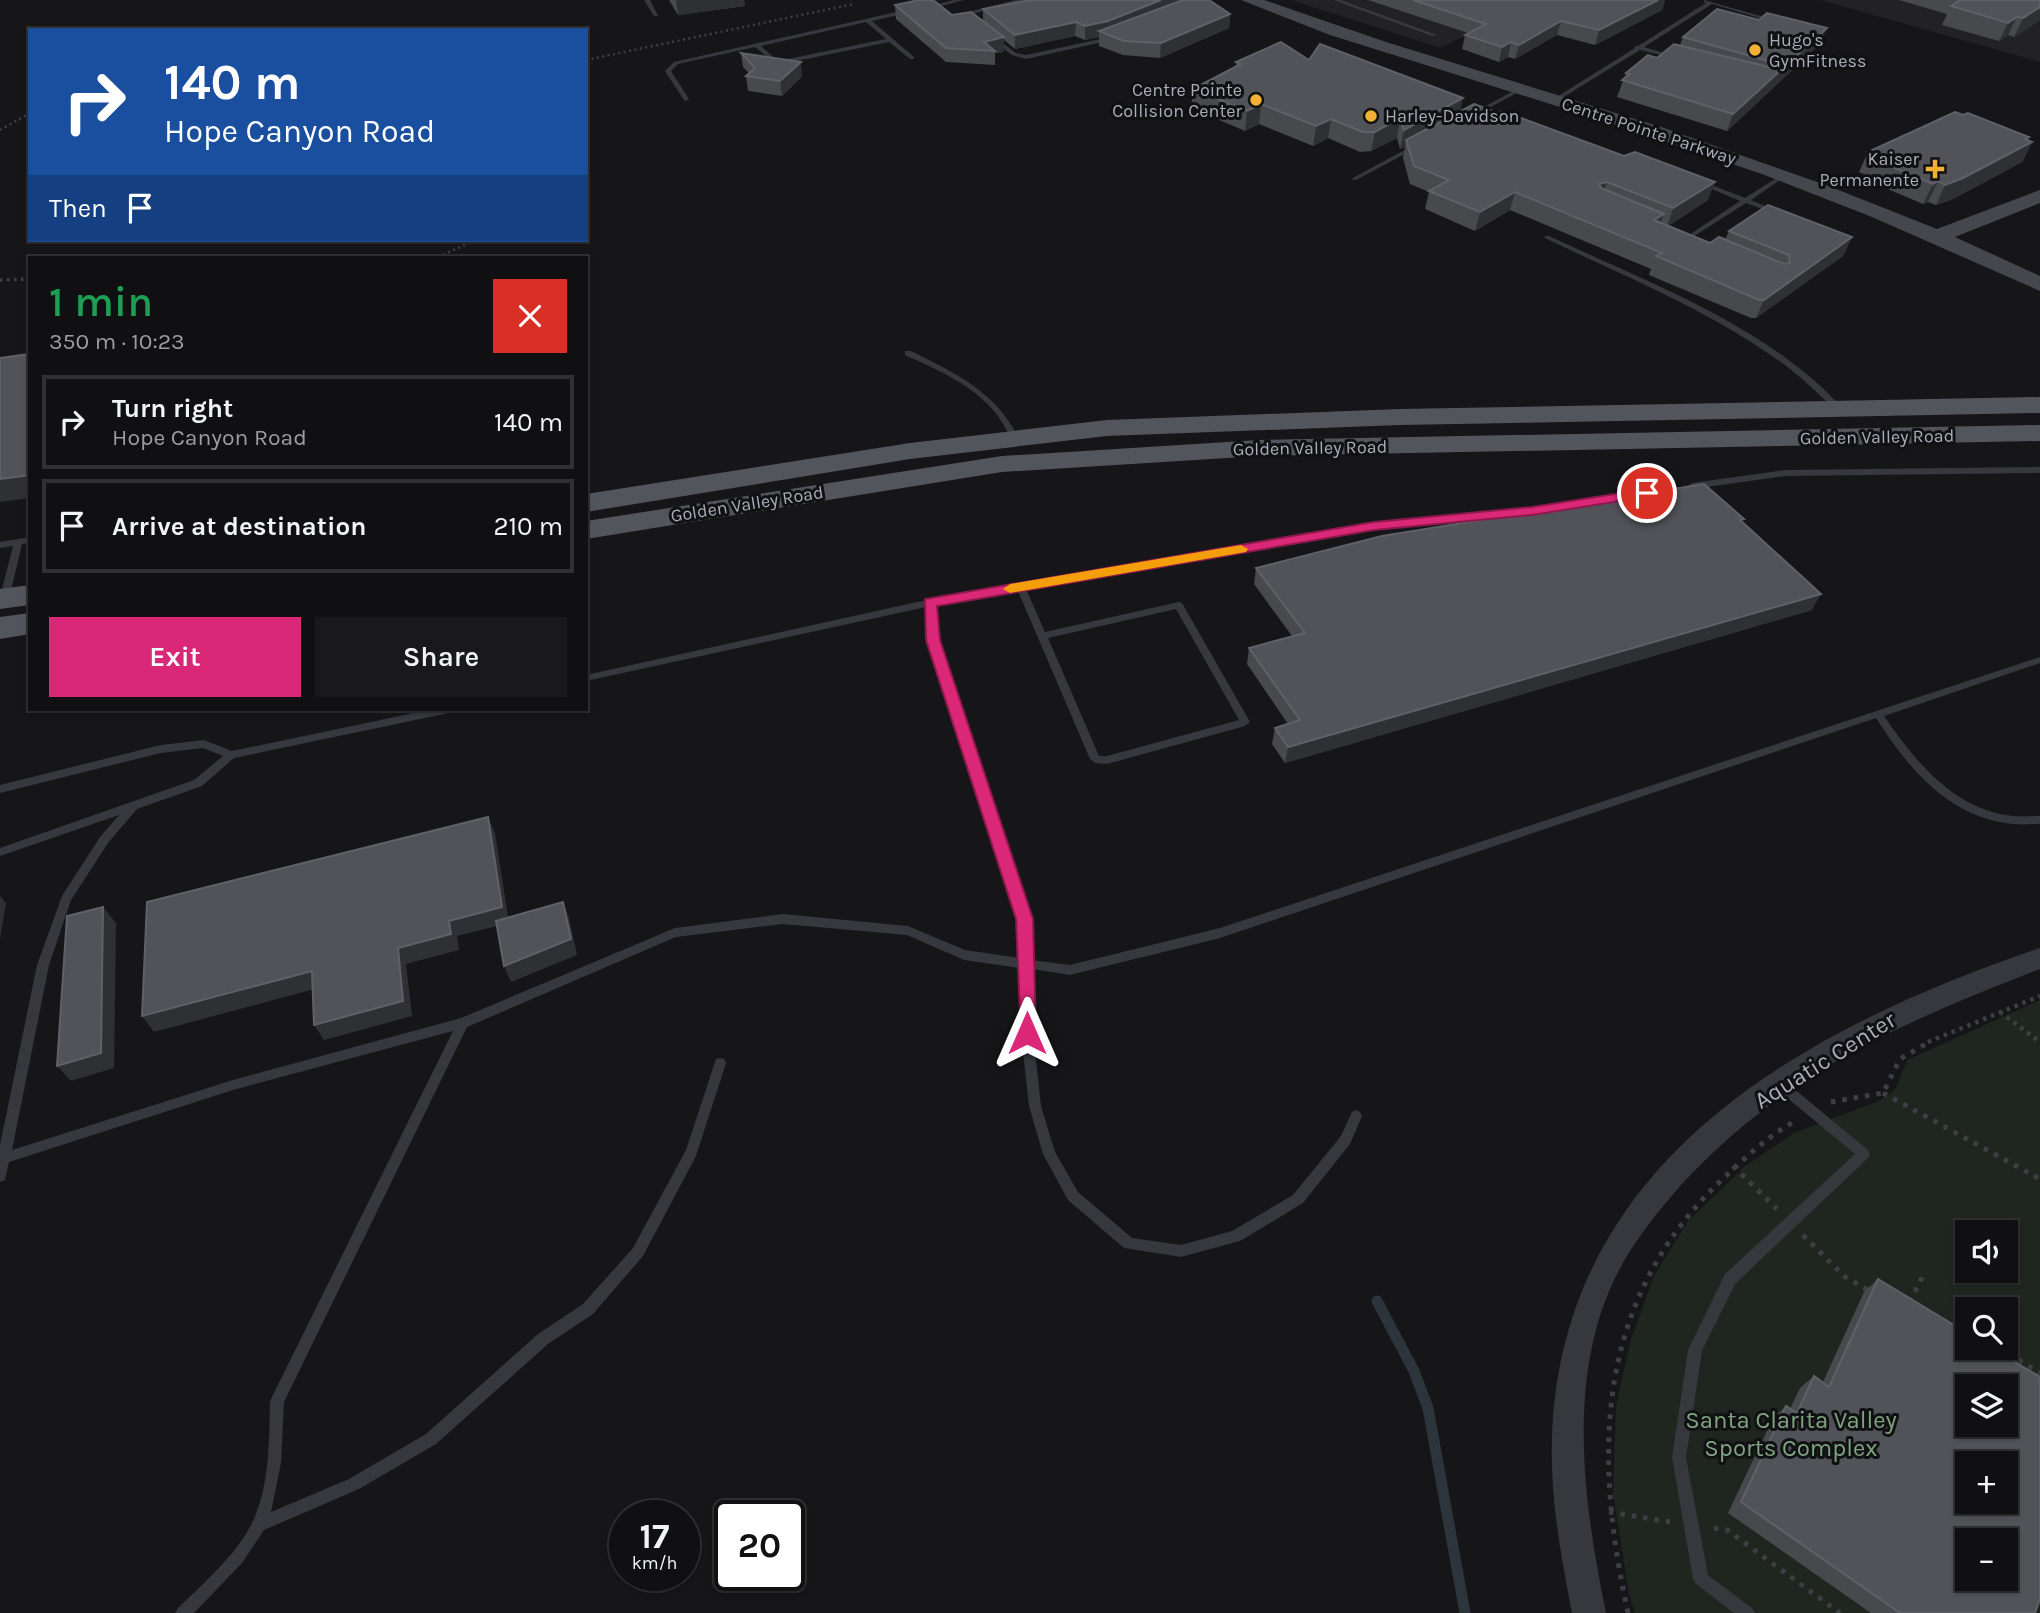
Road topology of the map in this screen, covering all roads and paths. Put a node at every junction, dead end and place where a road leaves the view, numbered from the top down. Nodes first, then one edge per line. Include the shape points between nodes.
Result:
1 (648, 0) edge
2 (961, 0) edge
3 (1023, 0) edge
4 (1249, 0) edge
5 (1336, 0) edge
6 (1707, 1) edge
7 (863, 2) dead end
8 (656, 15) dead end
9 (869, 21) junction
10 (1779, 22) edge
11 (982, 29) edge
12 (1434, 35) dead end
13 (1118, 36) edge
14 (992, 38) edge
15 (889, 40) junction
16 (755, 45) junction
17 (1637, 47) junction
18 (912, 58) dead end
19 (588, 60) edge
20 (1688, 61) edge
21 (1521, 89) junction
22 (686, 99) dead end
23 (1555, 100) junction
24 (1486, 108) junction
25 (1498, 113) edge
26 (28, 114) edge
27 (1462, 121) edge
28 (0, 130) edge
29 (1426, 141) edge
30 (1783, 176) junction
31 (1689, 178) edge
32 (1354, 179) dead end
33 (2040, 196) edge
34 (1746, 201) junction
35 (1782, 215) edge
36 (1673, 234) edge
37 (1547, 237) dead end
38 (1935, 237) junction
39 (1686, 239) junction
40 (472, 242) edge
41 (1697, 244) edge
42 (440, 256) edge
43 (28, 279) edge
44 (0, 280) edge
45 (2040, 284) edge
46 (908, 353) dead end
47 (2040, 405) edge
48 (1840, 410) junction
49 (2040, 433) edge
50 (1014, 437) junction
51 (2040, 470) edge
52 (1683, 488) edge
53 (1607, 499) edge
54 (588, 503) edge
55 (588, 530) edge
56 (28, 540) edge
57 (18, 542) junction
58 (0, 545) edge
59 (1021, 587) junction
60 (924, 604) junction
61 (8, 605) edge
62 (28, 621) edge
63 (1041, 636) junction
64 (2040, 660) edge
65 (588, 678) edge
66 (440, 711) edge
67 (1878, 714) junction
68 (231, 755) junction
69 (0, 789) edge
70 (133, 806) junction
71 (2040, 820) edge
72 (0, 852) edge
73 (2040, 958) edge
74 (1027, 964) junction
75 (2040, 996) edge
76 (2000, 1012) junction
77 (463, 1023) junction
78 (2040, 1042) edge
79 (720, 1063) dead end
80 (1778, 1083) junction
81 (1883, 1093) junction
82 (1812, 1111) junction
83 (1356, 1116) dead end
84 (2, 1159) edge
85 (1733, 1166) junction
86 (0, 1176) edge
87 (2040, 1179) edge
88 (1791, 1222) junction
89 (1925, 1271) dead end
90 (1875, 1294) edge
91 (1906, 1312) edge
92 (2018, 1359) edge
93 (2040, 1373) edge
94 (1609, 1512) junction
95 (259, 1525) junction
96 (1691, 1525) junction
97 (183, 1613) edge
98 (1589, 1613) edge
99 (1628, 1613) edge
100 (1747, 1613) edge
101 (1840, 1613) edge

1 - 8 lane
2 - 9 lane
3 - 11 lane via 970,14 971,21
4 - 21 street, Centre Pointe Parkway
5 - 12 lane
6 - 10 lane
6 - 17 lane
7 - 19 path
9 - 15 lane
9 - 16 lane
13 - 14 lane via 1026,57
15 - 16 lane via 777,63
15 - 18 lane
16 - 22 lane via 676,63 668,71
17 - 20 lane
17 - 23 lane
21 - 23 street, Centre Pointe Parkway
21 - 24 lane
23 - 30 street, Centre Pointe Parkway
24 - 25 lane
24 - 27 lane
26 - 28 path
29 - 32 lane
30 - 34 lane
30 - 38 street, Centre Pointe Parkway
31 - 34 lane
33 - 38 street
34 - 35 lane
34 - 39 lane
36 - 39 lane
37 - 48 lane via 1740,331 1814,383
38 - 45 street, Centre Pointe Parkway
39 - 41 lane
40 - 42 path
43 - 44 path
46 - 50 lane via 947,371 985,397 1007,419
47 - 48 main road, Golden Valley Road
48 - 50 main road, Golden Valley Road via 1400,417 1107,428
49 - 55 main road, Golden Valley Road via 1259,448 1002,464
50 - 54 main road, Golden Valley Road
51 - 52 lane via 1786,473
53 - 59 lane via 1374,526
56 - 57 lane
57 - 58 lane
57 - 61 lane
59 - 60 lane
59 - 63 lane
60 - 65 lane
60 - 74 lane via 1025,919
61 - 62 main road
63 - 63 lane via 1095,759 1107,760 1245,722 1179,605
64 - 67 lane
66 - 68 lane
67 - 71 lane via 1903,754 1930,781 1968,808 2012,822
67 - 74 lane via 1220,933 1070,970
68 - 69 lane via 204,744 161,749
68 - 70 lane via 198,783
70 - 72 lane
70 - 84 lane via 104,840 66,899 43,965
73 - 80 street, Aquatic Center via 1914,1006
74 - 77 lane via 964,955 908,931 783,919 675,933
74 - 83 lane via 1027,1033 1035,1106 1049,1154 1073,1196 1129,1244 1181,1251 1235,1237 1298,1199 1346,1140
75 - 76 path
76 - 78 path
76 - 81 path via 1951,1030 1900,1059
77 - 84 lane via 233,1085
77 - 95 lane via 277,1401 277,1456
79 - 95 lane via 692,1152 644,1241 588,1309 543,1339 432,1439 354,1484
80 - 82 lane
80 - 98 street, Aquatic Center via 1690,1153 1644,1205 1599,1282 1582,1340 1569,1414 1572,1524
81 - 82 path via 1831,1102
81 - 87 path
82 - 85 path
82 - 88 lane via 1864,1154
84 - 86 lane
85 - 88 path
85 - 94 path via 1669,1234 1625,1323 1608,1420
88 - 90 path via 1844,1276
88 - 96 lane via 1730,1279 1695,1350 1679,1457
89 - 91 path
92 - 93 path
94 - 96 path
94 - 99 path
95 - 97 lane via 210,1590
96 - 100 lane via 1701,1579
96 - 101 path via 1727,1530

